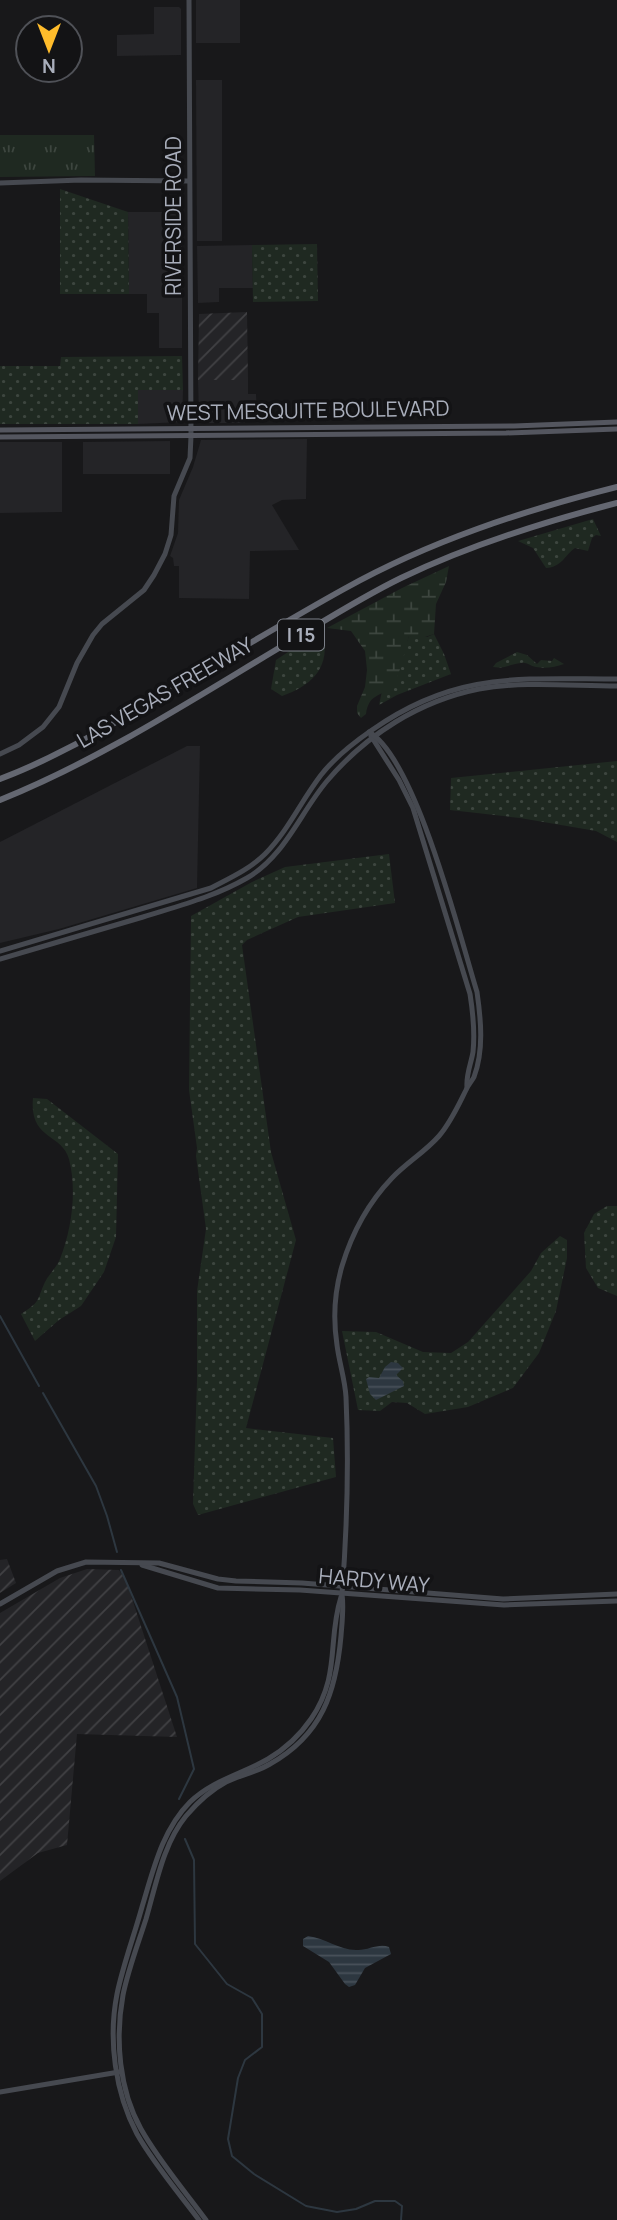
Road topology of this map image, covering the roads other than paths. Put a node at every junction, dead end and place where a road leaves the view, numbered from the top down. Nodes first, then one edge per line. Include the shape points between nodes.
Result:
1 (189, 0) edge
2 (189, 181) junction
3 (0, 183) edge
4 (617, 422) edge
5 (514, 425) junction
6 (617, 429) edge
7 (0, 430) edge
8 (191, 432) junction
9 (506, 433) junction
10 (0, 437) edge
11 (617, 485) edge
12 (617, 503) edge
13 (617, 679) edge
14 (617, 686) edge
15 (369, 732) junction
16 (374, 737) junction
17 (0, 754) edge
18 (0, 779) edge
19 (0, 800) edge
20 (0, 951) edge
21 (0, 959) edge
22 (132, 1562) junction
23 (342, 1586) junction
24 (342, 1594) junction
25 (617, 1594) edge
26 (617, 1601) edge
27 (0, 1604) edge
28 (119, 2072) junction
29 (0, 2092) edge
30 (199, 2220) edge
31 (206, 2220) edge

1 - 2 main road, RIVERSIDE ROAD
2 - 3 main road
2 - 8 main road, RIVERSIDE ROAD
4 - 5 main road, WEST MESQUITE BOULEVARD
5 - 8 main road, WEST MESQUITE BOULEVARD
5 - 9 main road
6 - 9 main road, WEST MESQUITE BOULEVARD
7 - 8 main road, WEST MESQUITE BOULEVARD
8 - 9 main road, WEST MESQUITE BOULEVARD
8 - 10 main road, WEST MESQUITE BOULEVARD
8 - 17 main road, RIVERSIDE ROAD via 190,458 174,496 171,535 155,575 93,635 59,706 43,727
11 - 18 highway, LAS VEGAS FREEWAY / I 15 via 499,521 395,562 111,725
12 - 19 highway, LAS VEGAS FREEWAY / I 15 via 505,535 401,578 121,742
13 - 15 main road via 479,683 415,703
14 - 16 main road via 480,689 416,710
15 - 16 main road
15 - 20 main road via 322,773 286,829 243,871 212,888
16 - 21 main road via 327,780 272,859 249,877 213,896
16 - 23 main road via 404,778 425,824 477,992 481,1021 474,1079 459,1107 440,1135 391,1179 362,1218 341,1268 335,1321 346,1399 347,1517
22 - 23 main road, HARDY WAY via 159,1563 218,1579
22 - 24 main road, HARDY WAY via 218,1588
22 - 27 main road, HARDY WAY via 73,1565
23 - 24 main road
23 - 25 main road, HARDY WAY via 503,1599
24 - 26 main road, HARDY WAY via 504,1605
24 - 28 main road via 338,1668 331,1697 316,1724 295,1747 270,1764 226,1782 205,1797 171,1840 124,1994
28 - 29 main road
28 - 30 main road via 131,2122
28 - 31 main road via 142,2130

